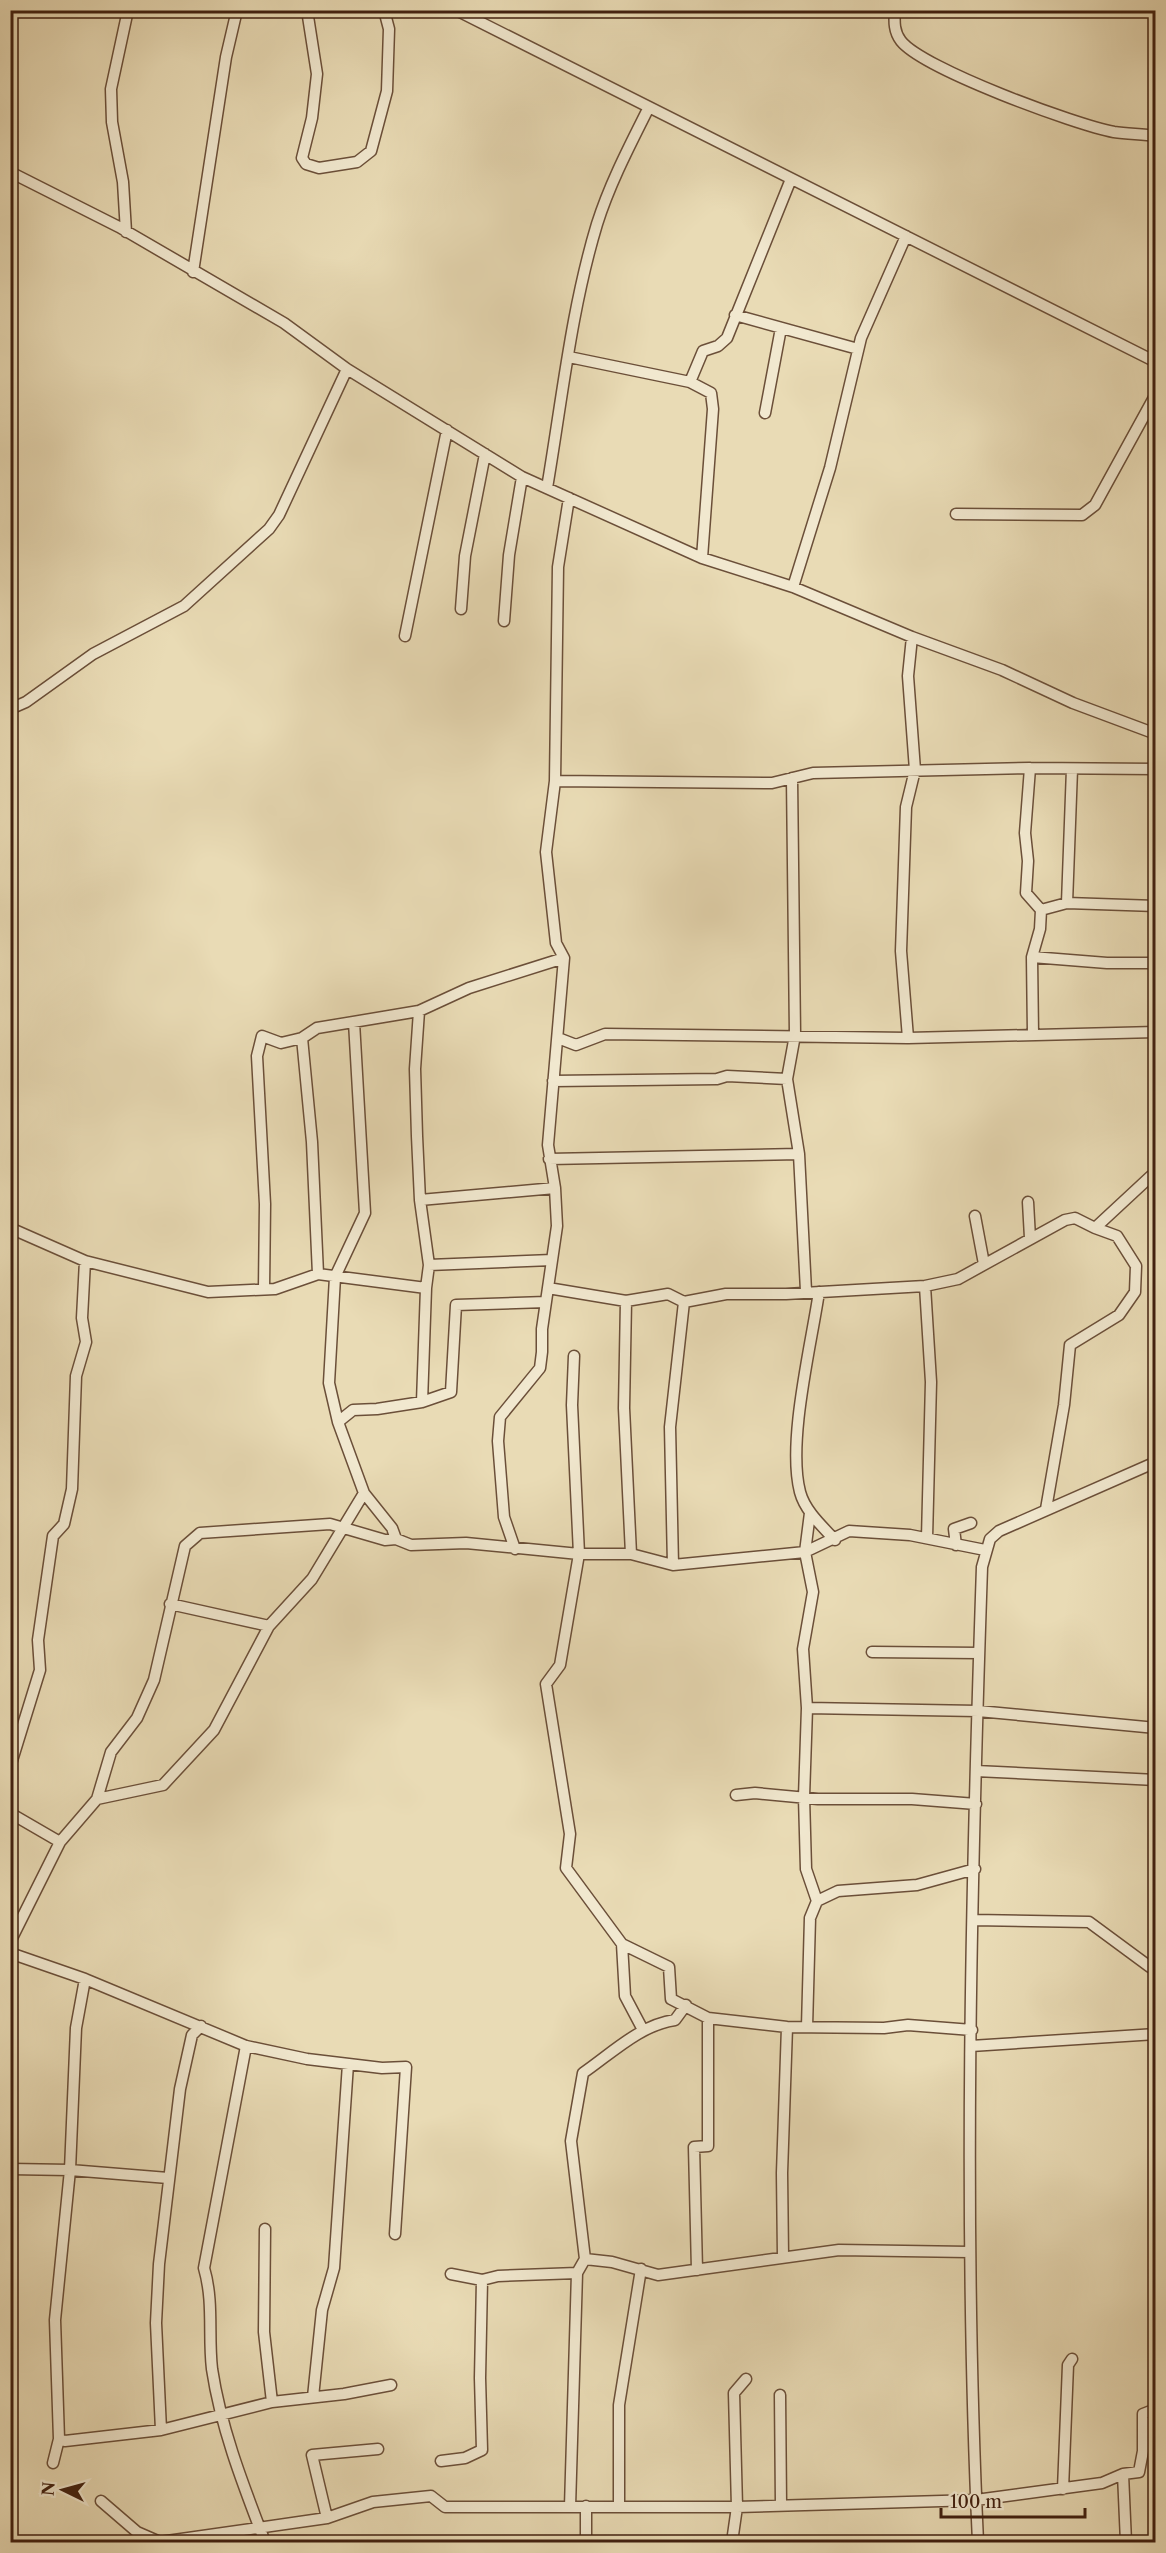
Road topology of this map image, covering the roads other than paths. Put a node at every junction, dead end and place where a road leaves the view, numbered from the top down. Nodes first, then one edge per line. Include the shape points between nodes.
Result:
1 (128, 10) edge
2 (237, 10) edge
3 (307, 10) edge
4 (384, 10) edge
5 (456, 10) edge
6 (895, 10) edge
7 (649, 107) junction
8 (1155, 135) edge
9 (10, 172) edge
10 (791, 179) junction
11 (126, 232) junction
12 (906, 236) junction
13 (193, 272) junction
14 (735, 315) junction
15 (781, 328) junction
16 (858, 349) junction
17 (569, 357) junction
18 (1155, 362) edge
19 (347, 369) junction
20 (690, 382) junction
21 (1155, 394) edge
22 (765, 413) dead end
23 (447, 430) junction
24 (485, 454) junction
25 (522, 477) junction
26 (547, 488) junction
27 (569, 498) junction
28 (956, 514) dead end
29 (702, 558) junction
30 (793, 587) junction
31 (461, 609) dead end
32 (504, 621) dead end
33 (405, 636) dead end
34 (912, 637) junction
35 (10, 709) edge
36 (1155, 734) edge
37 (1030, 768) junction
38 (1072, 769) junction
39 (1155, 769) edge
40 (915, 770) junction
41 (792, 778) junction
42 (555, 781) junction
43 (1066, 903) junction
44 (1155, 906) edge
45 (1041, 910) junction
46 (1032, 957) junction
47 (564, 958) junction
48 (1155, 963) edge
49 (419, 1011) junction
50 (354, 1022) junction
51 (1155, 1032) edge
52 (1033, 1034) junction
53 (795, 1035) junction
54 (302, 1038) junction
55 (558, 1038) junction
56 (908, 1038) junction
57 (787, 1079) junction
58 (553, 1081) junction
59 (799, 1154) junction
60 (549, 1159) junction
61 (1155, 1176) edge
62 (555, 1188) junction
63 (420, 1200) junction
64 (1028, 1202) dead end
65 (975, 1216) dead end
66 (10, 1228) edge
67 (1095, 1228) junction
68 (1030, 1238) junction
69 (552, 1260) junction
70 (86, 1261) junction
71 (984, 1264) junction
72 (429, 1265) junction
73 (318, 1274) junction
74 (335, 1277) junction
75 (925, 1286) junction
76 (426, 1288) junction
77 (548, 1288) junction
78 (264, 1289) junction
79 (806, 1292) junction
80 (819, 1292) junction
81 (626, 1301) junction
82 (546, 1302) junction
83 (684, 1302) junction
84 (574, 1356) dead end
85 (422, 1402) junction
86 (338, 1422) junction
87 (1155, 1462) edge
88 (364, 1493) junction
89 (1046, 1509) junction
90 (810, 1513) junction
91 (970, 1523) dead end
92 (341, 1529) junction
93 (927, 1538) junction
94 (396, 1539) junction
95 (835, 1540) junction
96 (956, 1545) junction
97 (515, 1549) junction
98 (985, 1550) junction
99 (805, 1552) junction
100 (579, 1554) junction
101 (631, 1554) junction
102 (673, 1565) junction
103 (170, 1604) junction
104 (268, 1626) junction
105 (872, 1652) dead end
106 (979, 1653) junction
107 (807, 1708) junction
108 (978, 1711) junction
109 (1155, 1728) edge
110 (10, 1767) edge
111 (976, 1771) junction
112 (1155, 1780) edge
113 (736, 1795) dead end
114 (804, 1797) junction
115 (97, 1799) junction
116 (976, 1804) junction
117 (10, 1813) edge
118 (60, 1842) junction
119 (975, 1869) junction
120 (817, 1901) junction
121 (973, 1920) junction
122 (10, 1941) edge
123 (622, 1944) junction
124 (10, 1953) edge
125 (1155, 1957) edge
126 (85, 1979) junction
127 (686, 2005) junction
128 (708, 2018) junction
129 (201, 2026) junction
130 (787, 2027) junction
131 (807, 2027) junction
132 (643, 2030) junction
133 (972, 2030) junction
134 (1155, 2034) edge
135 (246, 2046) junction
136 (971, 2046) junction
137 (348, 2064) junction
138 (10, 2169) edge
139 (70, 2170) junction
140 (168, 2178) junction
141 (266, 2229) dead end
142 (395, 2234) dead end
143 (969, 2252) junction
144 (783, 2257) junction
145 (585, 2259) junction
146 (641, 2269) junction
147 (697, 2270) junction
148 (577, 2273) junction
149 (451, 2274) dead end
150 (482, 2280) junction
151 (1072, 2359) dead end
152 (746, 2379) dead end
153 (391, 2385) dead end
154 (780, 2395) dead end
155 (313, 2397) junction
156 (272, 2402) junction
157 (1155, 2409) edge
158 (220, 2415) junction
159 (161, 2430) junction
160 (59, 2439) junction
161 (378, 2449) dead end
162 (441, 2461) dead end
163 (53, 2463) dead end
164 (1123, 2474) junction
165 (1063, 2489) junction
166 (976, 2500) junction
167 (102, 2501) dead end
168 (619, 2505) junction
169 (781, 2505) junction
170 (586, 2506) junction
171 (570, 2507) junction
172 (737, 2507) junction
173 (327, 2518) junction
174 (260, 2528) junction
175 (265, 2542) edge
176 (586, 2542) edge
177 (732, 2542) edge
178 (978, 2542) edge
179 (1126, 2542) edge

1 - 11 street via 111,89
2 - 13 street via 226,57
3 - 4 street via 316,74 312,118 302,158 306,164 319,168 357,162 371,151 387,91 389,29
5 - 7 street
6 - 8 street via 896,33 902,43 954,74 1080,123 1114,132
7 - 10 street
7 - 17 street via 610,187 597,224 576,304
9 - 11 street
10 - 12 street
10 - 14 street
11 - 13 street
12 - 16 street
12 - 18 street
13 - 19 street via 284,323
14 - 15 street
14 - 20 street via 724,343 703,351
15 - 16 street
15 - 22 street
16 - 30 street via 830,468
17 - 20 street
17 - 26 street
19 - 23 street
19 - 35 street via 279,515 268,530 184,606 93,654 26,702
20 - 29 street via 711,393 713,409
21 - 28 street via 1095,505 1082,515
23 - 24 street
23 - 33 street
24 - 25 street
24 - 31 street via 465,556
25 - 26 street
25 - 32 street via 510,545
26 - 27 street
27 - 29 street
27 - 42 street via 558,567
29 - 30 street
30 - 34 street
34 - 36 street
34 - 40 street via 908,676
37 - 38 street
37 - 40 street
37 - 45 street via 1026,893
38 - 39 street
38 - 43 street
40 - 41 street via 813,773
40 - 56 street via 906,807 901,951
41 - 42 street via 772,783
41 - 53 street
42 - 47 street via 546,852 556,943
43 - 44 street
43 - 45 street
45 - 46 street
46 - 48 street
46 - 52 street
47 - 49 street via 470,988
47 - 55 street
49 - 50 street
49 - 63 street via 415,1069
50 - 54 street via 317,1028
50 - 74 street via 365,1214
51 - 52 street
52 - 56 street
53 - 55 street via 605,1034 576,1045
53 - 56 street
53 - 57 street
54 - 73 street
54 - 78 street via 282,1043 262,1036 256,1056 265,1204
55 - 58 street
57 - 58 street via 727,1076
57 - 59 street
58 - 60 street
59 - 60 street
59 - 79 street
60 - 62 street
61 - 67 street
62 - 63 street
62 - 69 street via 557,1226
63 - 72 street
64 - 68 street
65 - 71 street
66 - 70 street
67 - 68 street via 1075,1218
67 - 89 street via 1118,1236 1136,1266 1135,1292 1119,1315 1070,1345
68 - 71 street
69 - 72 street
69 - 77 street
70 - 78 street via 208,1292
70 - 110 street via 82,1318 86,1342 76,1376 72,1489 64,1524 53,1536 38,1640 40,1670
71 - 75 street via 958,1279
72 - 76 street
73 - 74 street
73 - 78 street
74 - 76 street
74 - 86 street via 329,1383
75 - 80 street
75 - 93 street via 931,1382
76 - 85 street
77 - 81 street
77 - 82 street
79 - 80 street
79 - 83 street via 726,1294
80 - 90 street via 796,1468
81 - 83 street via 668,1294
81 - 101 street via 624,1408
82 - 85 street via 456,1305 452,1392
82 - 97 street via 540,1368 500,1417 504,1517
83 - 102 street via 670,1427
84 - 100 street via 572,1405
85 - 86 street via 353,1410
86 - 88 street
87 - 89 street
88 - 92 street
88 - 94 street
89 - 98 street via 999,1531
90 - 95 street
90 - 99 street
91 - 96 street via 954,1529
92 - 94 street
92 - 103 street via 330,1524 200,1533 185,1546
92 - 104 street via 312,1579
93 - 95 street via 849,1531
93 - 96 street
94 - 97 street via 411,1545 466,1543
95 - 99 street
96 - 98 street
97 - 100 street
98 - 106 street
99 - 102 street
99 - 107 street via 813,1592 803,1649
100 - 101 street
100 - 123 street via 560,1665 546,1684 570,1834 566,1868
101 - 102 street
103 - 104 street
103 - 115 street via 154,1680 137,1718 111,1752
104 - 115 street via 214,1730 163,1785
105 - 106 street
106 - 108 street
107 - 108 street
107 - 114 street
108 - 109 street
108 - 111 street
111 - 112 street
111 - 116 street
113 - 114 street
114 - 116 street
114 - 120 street via 806,1869
115 - 118 street
116 - 119 street
117 - 118 street
118 - 122 street
119 - 120 street via 917,1885 838,1891
119 - 121 street
120 - 131 street via 810,1918
121 - 125 street via 1089,1922 1150,1967
121 - 133 street
123 - 127 street via 669,1967 671,1999
123 - 132 street via 625,1996
124 - 126 street
126 - 129 street
126 - 139 street via 76,2028
127 - 128 street
127 - 132 street via 675,2020
128 - 130 street
128 - 147 street via 708,2146 694,2147
129 - 135 street
129 - 140 street via 192,2035 180,2089
130 - 131 street
130 - 144 street
131 - 133 street via 908,2025
132 - 145 street via 583,2073 570,2141
133 - 136 street
134 - 136 street
135 - 137 street
135 - 158 street via 204,2268 210,2291 212,2367
136 - 143 street
137 - 142 street via 406,2067
137 - 155 street via 334,2268 322,2310
138 - 139 street
139 - 140 street
139 - 160 street via 55,2320
140 - 159 street via 156,2323
141 - 156 street via 264,2332
143 - 144 street via 839,2250
143 - 166 street
144 - 147 street
145 - 146 street
145 - 148 street
146 - 147 street via 658,2275
146 - 168 street via 619,2405
148 - 150 street
148 - 171 street
149 - 150 street
150 - 162 street via 482,2450 465,2458
151 - 165 street via 1068,2365 1065,2407
152 - 172 street via 734,2393
153 - 155 street
154 - 169 street
155 - 156 street
156 - 158 street
157 - 164 street via 1143,2414 1143,2451 1138,2472
158 - 159 street
158 - 174 street
159 - 160 street
160 - 163 street
161 - 173 street via 312,2455
164 - 165 street via 1102,2483
164 - 179 street
165 - 166 street
166 - 169 street
166 - 178 street
167 - 174 street via 137,2532 160,2542
168 - 170 street
168 - 172 street
169 - 172 street
170 - 171 street
170 - 176 street
171 - 173 street via 445,2507 431,2496 373,2502
172 - 177 street
173 - 174 street
174 - 175 street

